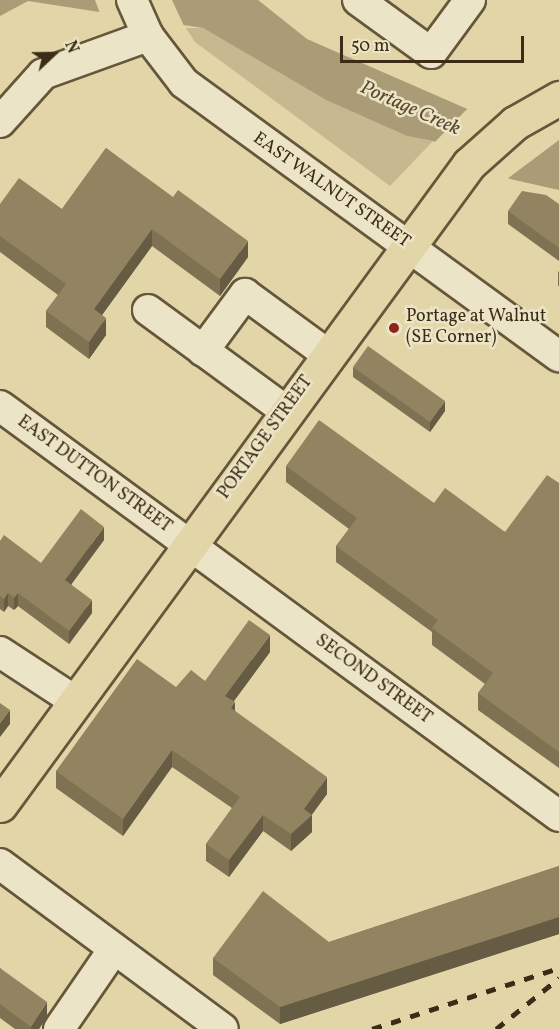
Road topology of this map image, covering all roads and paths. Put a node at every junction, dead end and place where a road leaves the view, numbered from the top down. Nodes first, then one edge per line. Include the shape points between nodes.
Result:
1 (358, 0) edge
2 (470, 0) edge
3 (140, 19) edge
4 (559, 98) edge
5 (0, 122) edge
6 (408, 245) junction
7 (148, 310) dead end
8 (203, 351) junction
9 (327, 354) junction
10 (559, 356) edge
11 (0, 406) edge
12 (286, 411) junction
13 (188, 544) junction
14 (0, 652) edge
15 (75, 701) junction
16 (0, 805) edge
17 (559, 816) edge
18 (0, 864) edge
19 (114, 949) junction
20 (59, 1029) edge
21 (223, 1029) edge

1 - 2 street via 431,53
3 - 5 street via 43,74
3 - 6 street, EAST WALNUT STREET via 184,83
4 - 6 main road, PORTAGE STREET via 515,123 469,164
6 - 9 main road, PORTAGE STREET
6 - 10 street, EAST WALNUT STREET
7 - 8 street
8 - 9 street via 245,294
8 - 12 street
9 - 12 main road, PORTAGE STREET
11 - 13 street, EAST DUTTON STREET
12 - 13 main road, PORTAGE STREET
13 - 15 main road, PORTAGE STREET
13 - 17 street, SECOND STREET
14 - 15 street
15 - 16 main road, PORTAGE STREET
18 - 19 street
19 - 20 street
19 - 21 street

